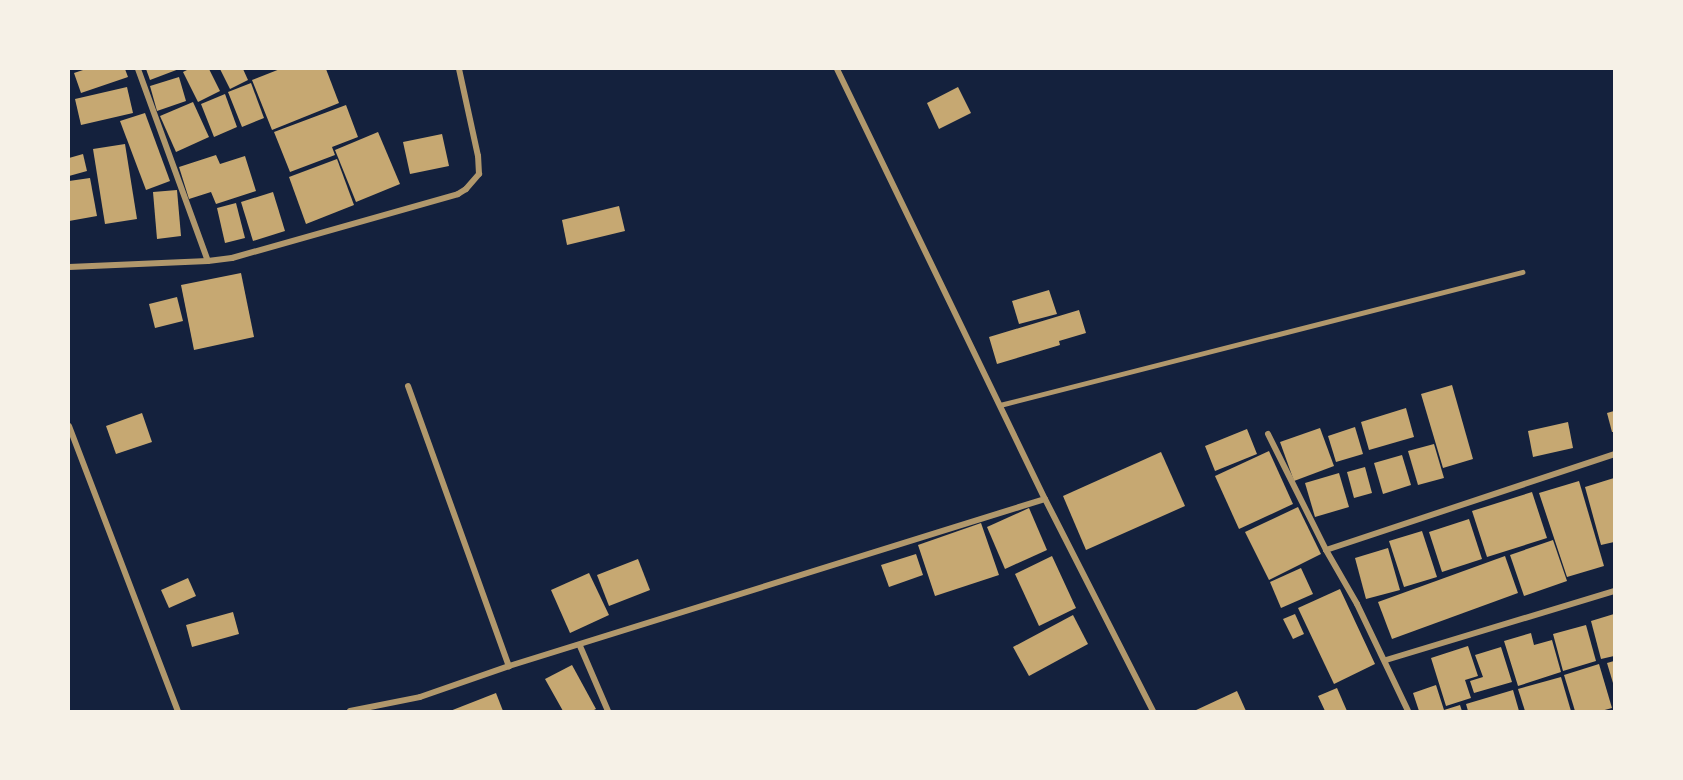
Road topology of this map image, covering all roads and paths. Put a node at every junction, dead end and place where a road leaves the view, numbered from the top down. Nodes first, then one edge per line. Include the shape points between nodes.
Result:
1 (138, 69) edge
2 (459, 69) edge
3 (837, 69) edge
4 (208, 261) junction
5 (69, 267) edge
6 (1522, 272) dead end
7 (408, 386) dead end
8 (1000, 405) junction
9 (69, 426) edge
10 (1268, 434) dead end
11 (1614, 454) edge
12 (1045, 499) junction
13 (1326, 550) junction
14 (1614, 591) edge
15 (580, 646) junction
16 (1386, 660) junction
17 (509, 666) junction
18 (178, 711) edge
19 (350, 711) edge
20 (608, 711) edge
21 (1153, 711) edge
22 (1408, 711) edge

1 - 4 street
2 - 4 street via 478,156 479,174 466,189 232,258
3 - 8 street
4 - 5 street
6 - 8 lane
7 - 17 street
8 - 12 street
9 - 18 street
10 - 13 street
11 - 13 street
12 - 15 street
12 - 21 street
13 - 16 street
14 - 16 street
15 - 17 street
15 - 20 street
16 - 22 street
17 - 19 street via 420,697

